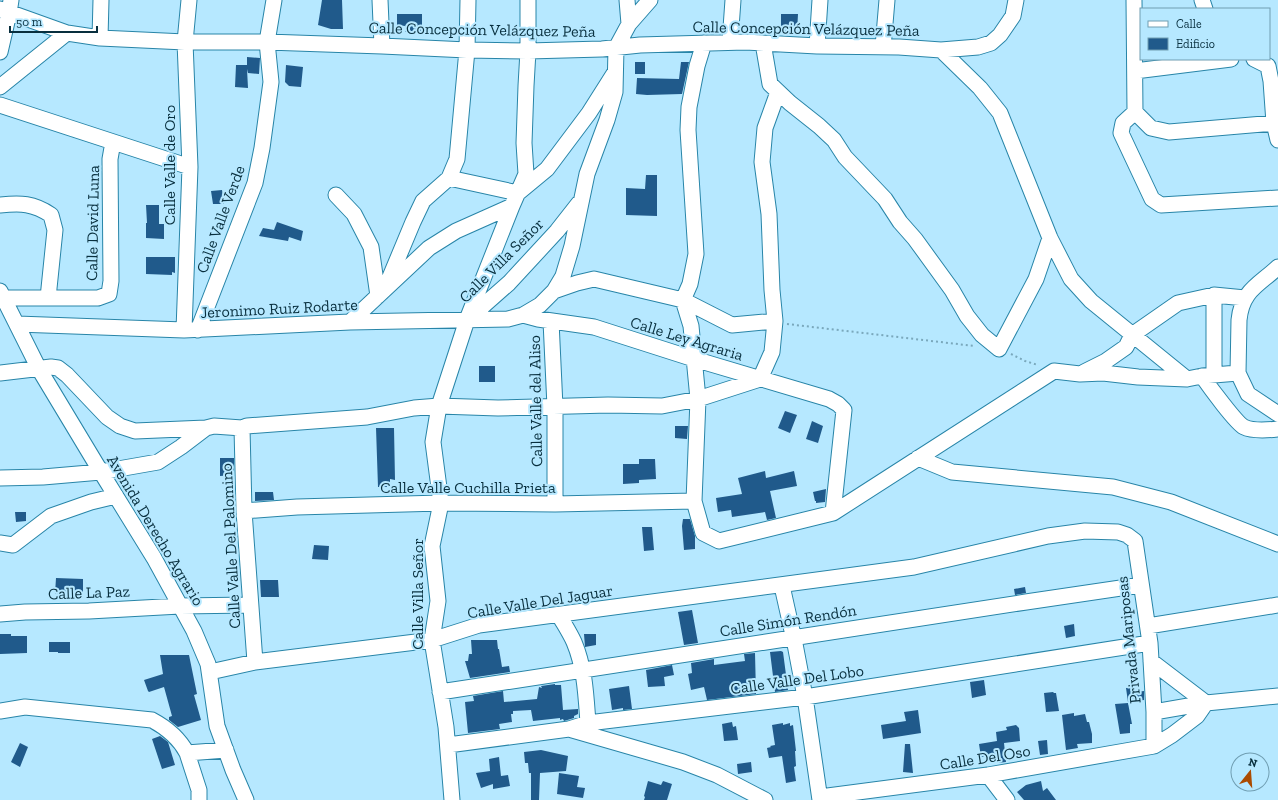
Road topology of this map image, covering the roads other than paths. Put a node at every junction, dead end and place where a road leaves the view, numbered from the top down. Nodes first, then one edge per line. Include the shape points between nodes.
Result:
1 (101, 0) edge
2 (189, 0) edge
3 (274, 0) edge
4 (380, 0) edge
5 (468, 0) edge
6 (528, 0) edge
7 (627, 0) edge
8 (650, 0) edge
9 (732, 0) edge
10 (820, 0) edge
11 (887, 0) edge
12 (1016, 0) edge
13 (1134, 0) edge
14 (7, 7) edge
15 (629, 24) junction
16 (67, 33) junction
17 (100, 38) junction
18 (185, 42) junction
19 (267, 42) junction
20 (730, 42) junction
21 (704, 43) junction
22 (763, 43) junction
23 (382, 46) junction
24 (816, 46) junction
25 (883, 47) junction
26 (616, 48) junction
27 (467, 50) junction
28 (941, 50) junction
29 (528, 51) junction
30 (0, 52) edge
31 (1223, 60) edge
32 (1256, 60) edge
33 (616, 71) junction
34 (1135, 71) junction
35 (0, 87) edge
36 (778, 92) junction
37 (0, 105) edge
38 (1135, 112) junction
39 (1274, 124) junction
40 (1278, 140) edge
41 (113, 142) junction
42 (190, 167) junction
43 (449, 178) junction
44 (336, 195) dead end
45 (1278, 198) edge
46 (515, 199) junction
47 (582, 200) junction
48 (0, 205) edge
49 (1050, 238) junction
50 (1278, 267) edge
51 (554, 291) junction
52 (382, 292) junction
53 (2, 295) edge
54 (1214, 295) junction
55 (48, 298) junction
56 (1244, 298) junction
57 (684, 300) junction
58 (540, 305) joint
59 (523, 315) junction
60 (467, 320) junction
61 (551, 321) junction
62 (775, 321) junction
63 (350, 322) junction
64 (17, 324) junction
65 (191, 330) junction
66 (1132, 335) junction
67 (694, 359) junction
68 (39, 369) junction
69 (1238, 373) junction
70 (0, 374) edge
71 (1080, 374) junction
72 (1208, 376) junction
73 (760, 379) junction
74 (1187, 379) junction
75 (698, 399) junction
76 (439, 406) junction
77 (555, 407) junction
78 (1278, 414) edge
79 (206, 428) junction
80 (242, 428) junction
81 (1278, 429) edge
82 (918, 458) junction
83 (101, 472) junction
84 (0, 478) edge
85 (116, 496) junction
86 (694, 501) junction
87 (441, 503) junction
88 (555, 504) junction
89 (244, 511) junction
90 (833, 513) junction
91 (0, 543) edge
92 (1278, 544) edge
93 (1142, 585) junction
94 (782, 586) junction
95 (250, 605) junction
96 (1278, 605) edge
97 (180, 606) junction
98 (0, 614) edge
99 (559, 615) junction
100 (1148, 626) junction
101 (794, 638) junction
102 (432, 640) junction
103 (1150, 643) junction
104 (1151, 661) junction
105 (255, 662) junction
106 (582, 670) junction
107 (210, 672) junction
108 (440, 692) junction
109 (805, 697) junction
110 (1271, 697) edge
111 (1206, 703) junction
112 (1278, 706) edge
113 (0, 711) edge
114 (1154, 712) junction
115 (588, 723) junction
116 (569, 729) junction
117 (448, 745) junction
118 (1154, 746) junction
119 (226, 750) junction
120 (187, 753) junction
121 (988, 775) junction
122 (820, 798) edge
123 (199, 800) edge
124 (246, 800) edge
125 (452, 800) edge
126 (765, 800) edge
127 (1007, 800) edge

1 - 17 street
2 - 18 street, Calle Valle de Oro
3 - 19 street, Calle Valle Verde
4 - 23 street
5 - 27 street
6 - 29 street
7 - 15 street
8 - 15 street, Calle Villa Señor
9 - 20 street
10 - 24 street
11 - 25 street
12 - 28 street, Calle Concepción Velázquez Peña via 1013,16 991,43 978,47
13 - 34 street
14 - 16 street, Calle Concepción Velázquez Peña
14 - 30 street
15 - 26 street, Calle Villa Señor
16 - 17 street, Calle Concepción Velázquez Peña
16 - 35 street
17 - 18 street, Calle Concepción Velázquez Peña
18 - 19 street, Calle Concepción Velázquez Peña
18 - 42 street, Calle Valle de Oro
19 - 23 street, Calle Concepción Velázquez Peña
19 - 65 street, Calle Valle Verde via 271,82 255,183
20 - 21 street, Calle Concepción Velázquez Peña
20 - 22 street, Calle Concepción Velázquez Peña
21 - 26 street, Calle Concepción Velázquez Peña
21 - 57 street via 697,66 688,130 696,254
22 - 24 street, Calle Concepción Velázquez Peña
22 - 36 street via 770,84
23 - 27 street, Calle Concepción Velázquez Peña
24 - 25 street, Calle Concepción Velázquez Peña
25 - 28 street, Calle Concepción Velázquez Peña
26 - 29 street, Calle Concepción Velázquez Peña
26 - 33 street, Calle Villa Señor
27 - 29 street, Calle Concepción Velázquez Peña
27 - 43 street via 457,159
28 - 49 street via 980,88 1000,113
29 - 46 street via 524,143 526,174
31 - 34 street
32 - 39 street via 1268,66
33 - 46 street via 589,113 547,169
33 - 47 street, Calle Villa Señor via 615,92 587,174
34 - 38 street
36 - 49 street via 834,140 845,157 885,199 952,290 967,316 982,335 999,349 1036,279
36 - 62 street via 765,128 762,162 769,214
37 - 41 street
38 - 39 street via 1151,128 1169,132
38 - 45 street via 1123,123 1121,133 1152,199 1160,205
39 - 40 street
41 - 42 street
41 - 55 street, Calle David Luna via 110,159 109,294 98,298
42 - 65 street, Calle Valle de Oro
43 - 46 street
43 - 52 street via 423,201
44 - 52 street via 354,214 370,247
46 - 52 street via 429,248
46 - 60 street
47 - 51 street, Calle Villa Señor via 563,276
47 - 60 street, Calle Villa Señor via 509,283
48 - 55 street via 30,204 51,216 55,230
49 - 66 street via 1071,279 1091,302
50 - 56 street
51 - 57 street via 594,278
51 - 58 street, Calle Villa Señor
52 - 63 street
53 - 55 street, Calle David Luna
53 - 64 street, Avenida Derecho Agrario
54 - 56 street
54 - 66 street via 1178,303
54 - 72 street
56 - 69 street via 1239,320
57 - 62 street via 732,325
57 - 67 street via 691,326
58 - 59 street, Jeronimo Ruiz Rodarte
59 - 60 street, Jeronimo Ruiz Rodarte
59 - 61 street, Calle Ley Agraria
60 - 63 street, Jeronimo Ruiz Rodarte
60 - 76 street, Calle Villa Señor
61 - 67 street, Calle Ley Agraria via 594,327
61 - 77 street, Calle Valle del Aliso
62 - 73 street via 772,352
63 - 65 street, Jeronimo Ruiz Rodarte
64 - 65 street, Jeronimo Ruiz Rodarte
64 - 68 street, Avenida Derecho Agrario
66 - 71 street via 1126,347
66 - 74 street
67 - 73 street, Calle Ley Agraria
67 - 75 street
68 - 70 street
68 - 79 street via 58,368 107,417 120,426 135,431
68 - 83 street, Avenida Derecho Agrario
69 - 72 street
69 - 78 street via 1248,394
71 - 74 street
71 - 82 street via 1054,371
72 - 74 street
72 - 81 street via 1232,415 1243,427
73 - 75 street
73 - 90 street, Calle Ley Agraria via 829,399 844,410
75 - 77 street via 662,406
75 - 86 street
76 - 77 street
76 - 80 street via 367,417
76 - 87 street, Calle Villa Señor via 433,442
77 - 88 street, Calle Valle del Aliso
79 - 80 street
79 - 83 street via 158,462
80 - 89 street, Calle Valle Del Palomino
82 - 90 street
82 - 92 street via 952,472 1113,487 1171,502
83 - 84 street
83 - 85 street, Avenida Derecho Agrario
85 - 91 street via 51,516 13,545
85 - 97 street, Avenida Derecho Agrario
86 - 88 street, Calle Valle Cuchilla Prieta
86 - 90 street via 703,532 719,541
87 - 88 street, Calle Valle Cuchilla Prieta
87 - 89 street, Calle Valle Cuchilla Prieta
87 - 102 street, Calle Villa Señor via 432,546 438,601
89 - 95 street, Calle Valle Del Palomino
93 - 94 street, Privada Mariposas via 1135,541 1118,532 1085,531 1048,536 914,568
93 - 100 street, Privada Mariposas
93 - 101 street, Calle Simón Rendón
94 - 99 street, Calle Valle Del Jaguar
94 - 101 street
95 - 97 street, Calle La Paz
95 - 105 street, Calle Valle Del Palomino
96 - 100 street
97 - 98 street, Calle La Paz
97 - 107 street, Avenida Derecho Agrario via 194,631
99 - 102 street, Calle Valle Del Jaguar via 479,625
99 - 106 street via 574,642
100 - 103 street, Privada Mariposas
101 - 106 street, Calle Simón Rendón
101 - 109 street
102 - 105 street, Calle Valle Del Jaguar
102 - 108 street, Calle Villa Señor
103 - 104 street, Privada Mariposas
103 - 109 street, Calle Valle Del Lobo
104 - 111 street
104 - 114 street, Privada Mariposas
105 - 107 street, Calle Valle Del Jaguar
106 - 108 street, Calle Simón Rendón
106 - 115 street
107 - 119 street, Avenida Derecho Agrario via 217,726
108 - 117 street, Calle Villa Señor
109 - 115 street, Calle Valle Del Lobo
109 - 122 street
110 - 111 street
110 - 112 street
111 - 114 street
111 - 118 street via 1197,716
113 - 120 street via 25,707 152,720 165,728 183,745
114 - 118 street, Privada Mariposas
115 - 116 street, Calle Valle Del Lobo
116 - 117 street, Calle Valle Del Lobo
116 - 126 street via 683,762 717,775
117 - 125 street, Calle Villa Señor
118 - 121 street, Calle Del Oso
119 - 120 street
119 - 124 street, Avenida Derecho Agrario
120 - 123 street
121 - 122 street, Calle Del Oso
121 - 127 street

